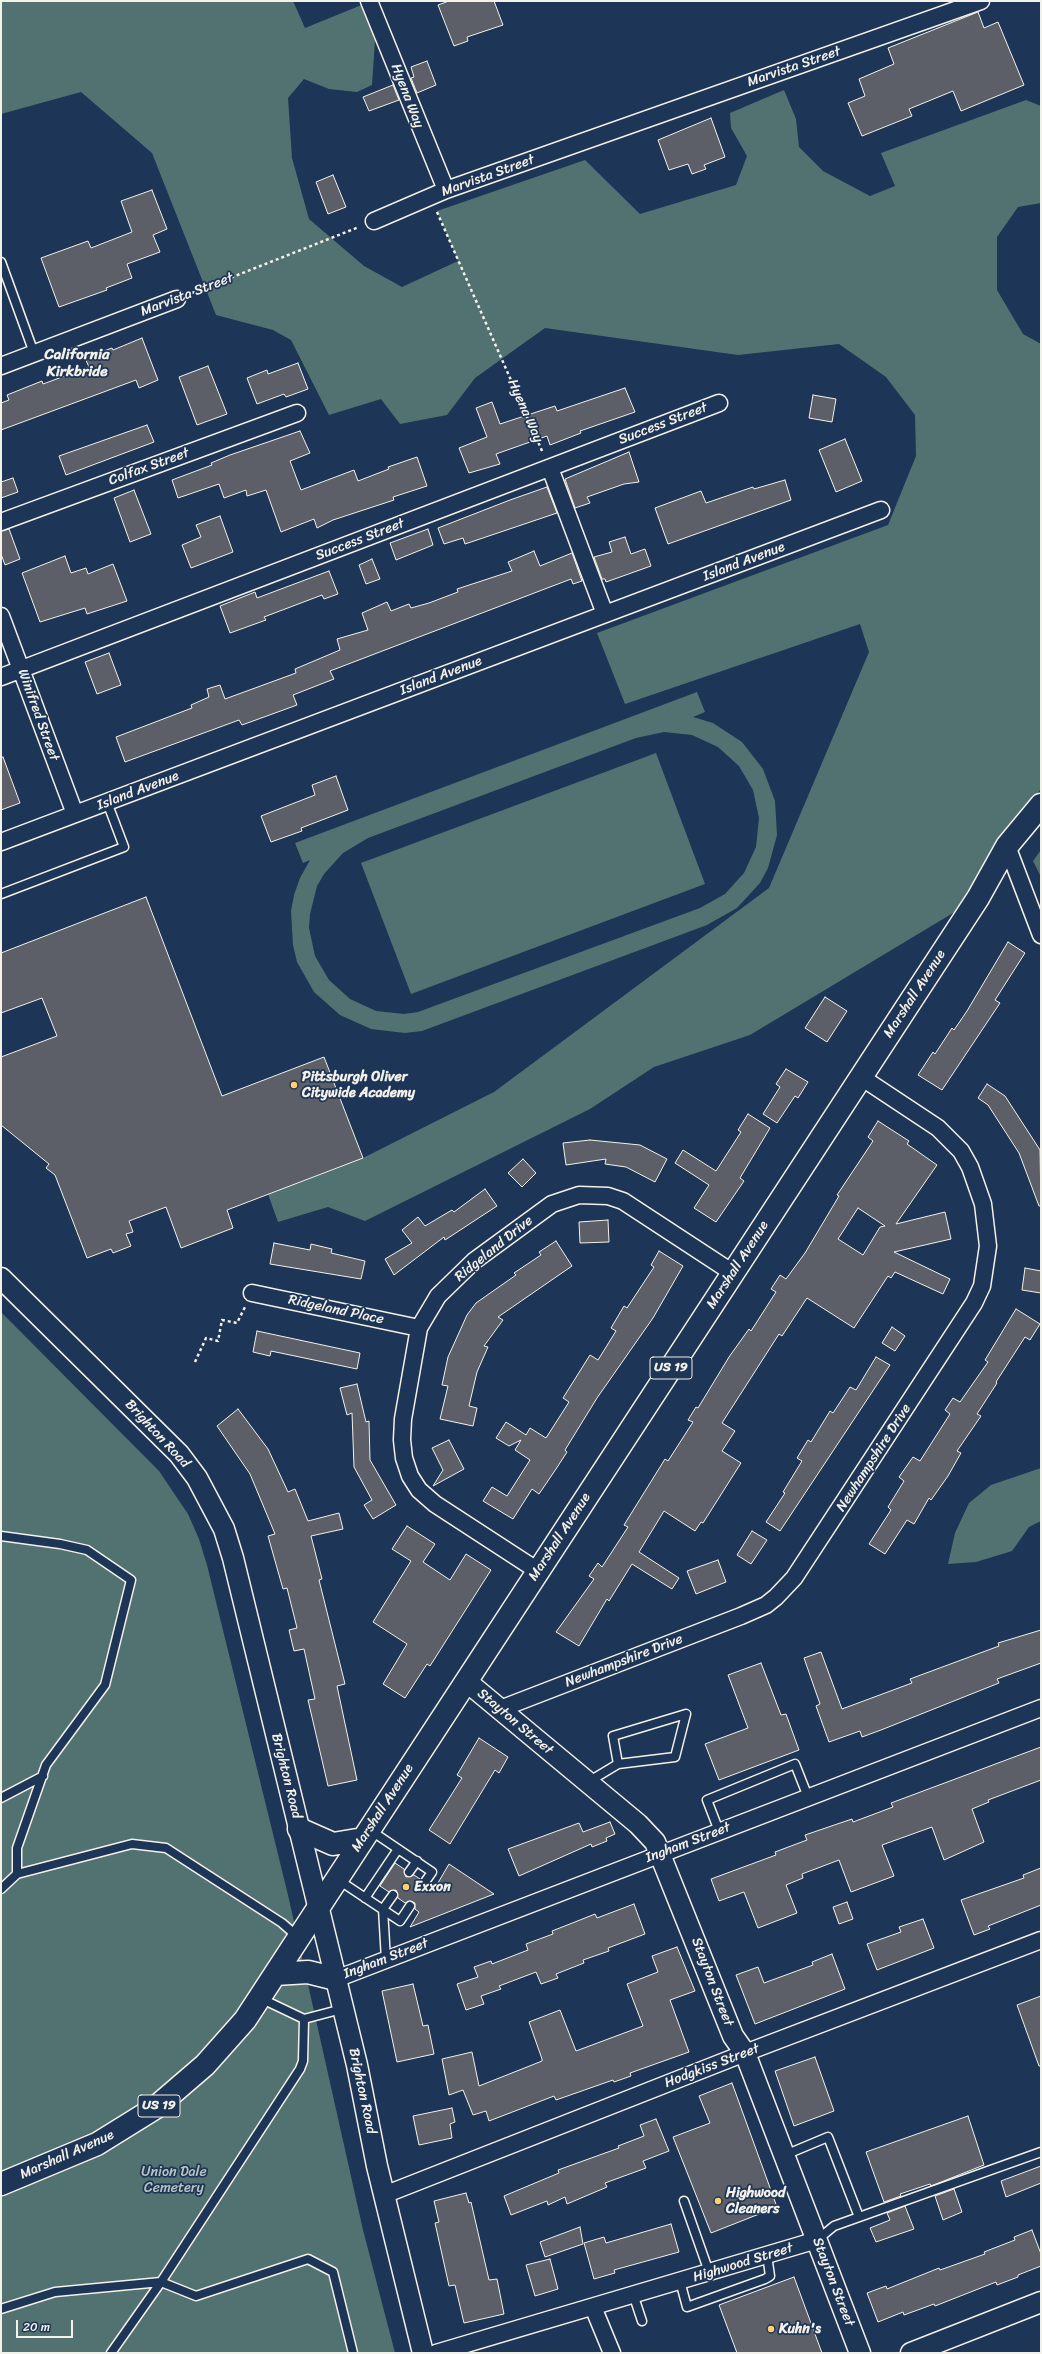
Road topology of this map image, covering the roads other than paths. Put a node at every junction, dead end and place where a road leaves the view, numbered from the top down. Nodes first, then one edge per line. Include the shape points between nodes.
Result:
1 (369, 1) edge
2 (982, 1) edge
3 (446, 190) junction
4 (374, 221) road end
5 (1, 262) edge
6 (177, 300) road end
7 (34, 353) junction
8 (1, 366) edge
9 (719, 403) dead end
10 (296, 413) dead end
11 (550, 468) junction
12 (881, 510) dead end
13 (1, 522) edge
14 (606, 614) junction
15 (1, 616) edge
16 (21, 670) junction
17 (1, 677) edge
18 (1041, 788) edge
19 (107, 802) junction
20 (1041, 805) edge
21 (75, 814) junction
22 (1, 842) edge
23 (1007, 846) junction
24 (1, 894) edge
25 (1041, 935) edge
26 (861, 1077) junction
27 (733, 1273) junction
28 (1, 1278) edge
29 (252, 1293) road end
30 (419, 1328) junction
31 (1, 1536) edge
32 (538, 1571) junction
33 (466, 1681) junction
34 (1041, 1708) edge
35 (500, 1710) junction
36 (618, 1764) junction
37 (43, 1776) junction
38 (588, 1782) junction
39 (808, 1797) junction
40 (1, 1798) edge
41 (299, 1829) junction
42 (719, 1832) junction
43 (366, 1834) junction
44 (398, 1849) junction
45 (661, 1853) junction
46 (417, 1862) junction
47 (409, 1872) dead end
48 (17, 1874) junction
49 (337, 1878) junction
50 (425, 1882) dead end
51 (1, 1888) edge
52 (393, 1895) dead end
53 (365, 1898) junction
54 (410, 1906) dead end
55 (318, 1908) junction
56 (382, 1909) junction
57 (299, 1937) junction
58 (1041, 1940) edge
59 (386, 1960) junction
60 (275, 1974) junction
61 (336, 1978) junction
62 (259, 1998) junction
63 (343, 2008) junction
64 (304, 2019) junction
65 (745, 2053) junction
66 (1041, 2152) edge
67 (784, 2155) junction
68 (1, 2184) edge
69 (384, 2195) junction
70 (684, 2201) dead end
71 (859, 2217) junction
72 (817, 2240) junction
73 (767, 2255) junction
74 (709, 2272) junction
75 (680, 2281) junction
76 (162, 2282) junction
77 (633, 2294) junction
78 (1041, 2302) edge
79 (594, 2306) junction
80 (1, 2309) edge
81 (642, 2321) dead end
82 (111, 2353) edge
83 (352, 2353) edge
84 (423, 2353) edge
85 (436, 2353) edge
86 (612, 2353) edge
87 (860, 2353) edge
88 (910, 2353) edge

1 - 3 street, Hyena Way
2 - 3 street, Marvista Street
3 - 4 street, Marvista Street
5 - 7 lane
6 - 7 street, Marvista Street
7 - 8 street, Marvista Street
9 - 11 street, Success Street
10 - 13 street, Colfax Street
11 - 14 street
11 - 16 street, Success Street
12 - 14 street, Island Avenue
14 - 19 street, Island Avenue
15 - 16 street, Winifred Street
16 - 17 street, Success Street
16 - 21 street, Winifred Street
18 - 23 main road, US 19
19 - 21 street, Island Avenue
19 - 24 lane via 124,847
20 - 23 main road, Marshall Avenue / US 19
21 - 22 street, Island Avenue
23 - 25 street
23 - 26 main road, Marshall Avenue / US 19 via 978,898
26 - 27 main road, Marshall Avenue / US 19
26 - 35 street, Newhampshire Drive via 938,1128 961,1151 970,1167 983,1204 988,1246 982,1286 974,1304 794,1578 776,1597 766,1605 740,1616
27 - 30 street, Ridgeland Drive via 623,1201 608,1196 579,1195 552,1204 474,1261 438,1296
27 - 32 main road, Marshall Avenue / US 19
28 - 41 street, Brighton Road via 160,1433 188,1466 211,1502 224,1529 233,1558
29 - 30 street, Ridgeland Place
30 - 32 street, Ridgeland Drive via 403,1418 404,1458 410,1476 419,1490 435,1504
31 - 37 lane via 86,1550 131,1580 105,1685 46,1764
32 - 33 main road, Marshall Avenue / US 19
33 - 35 street, Stayton Street
33 - 43 main road, Marshall Avenue / US 19
34 - 39 street, Ingham Street
35 - 38 street, Stayton Street
36 - 36 lane via 675,1757 686,1714 613,1736
36 - 38 lane
37 - 40 lane
37 - 48 lane via 17,1848
38 - 45 street, Stayton Street via 647,1832
39 - 42 street, Ingham Street
39 - 42 lane via 795,1764 707,1800
41 - 43 main road via 333,1844
41 - 55 street, Brighton Road
42 - 45 street, Ingham Street
43 - 44 lane
43 - 49 main road, Marshall Avenue / US 19
44 - 46 lane
44 - 53 lane
45 - 59 street, Ingham Street
45 - 65 street, Stayton Street via 733,2036
46 - 47 lane
46 - 50 lane via 432,1872
48 - 51 lane
48 - 57 lane via 132,1844 166,1848 282,1923
49 - 53 lane
49 - 55 main road, Marshall Avenue / US 19
52 - 56 lane
53 - 56 lane
54 - 56 lane via 400,1921
55 - 57 main road, Marshall Avenue / US 19
55 - 61 street, Brighton Road
56 - 59 lane
57 - 60 main road, Marshall Avenue / US 19
58 - 65 street, Hodgkiss Street
59 - 61 street, Ingham Street
60 - 61 main road via 308,1972
60 - 62 main road, Marshall Avenue / US 19
61 - 63 street, Brighton Road
62 - 64 lane
62 - 68 main road, Marshall Avenue / US 19 via 225,2044 182,2087 155,2108 97,2144
63 - 64 lane
63 - 69 street, Brighton Road
64 - 76 lane via 303,2061 300,2069
65 - 67 street, Stayton Street
65 - 69 street, Hodgkiss Street
66 - 71 lane, Highwood Street
67 - 71 lane via 828,2137
67 - 72 street, Stayton Street
69 - 84 street, Brighton Road
70 - 74 lane
71 - 72 lane, Highwood Street via 834,2226
72 - 73 street, Highwood Street
72 - 87 street, Stayton Street
73 - 74 street, Highwood Street
73 - 75 lane via 770,2276 687,2307
74 - 75 street, Highwood Street
75 - 77 street, Highwood Street
76 - 80 lane via 55,2292
76 - 82 lane
76 - 83 lane via 196,2296 308,2259 333,2272
77 - 79 street, Highwood Street
77 - 81 lane
78 - 88 street
79 - 85 street, Highwood Street
79 - 86 street

